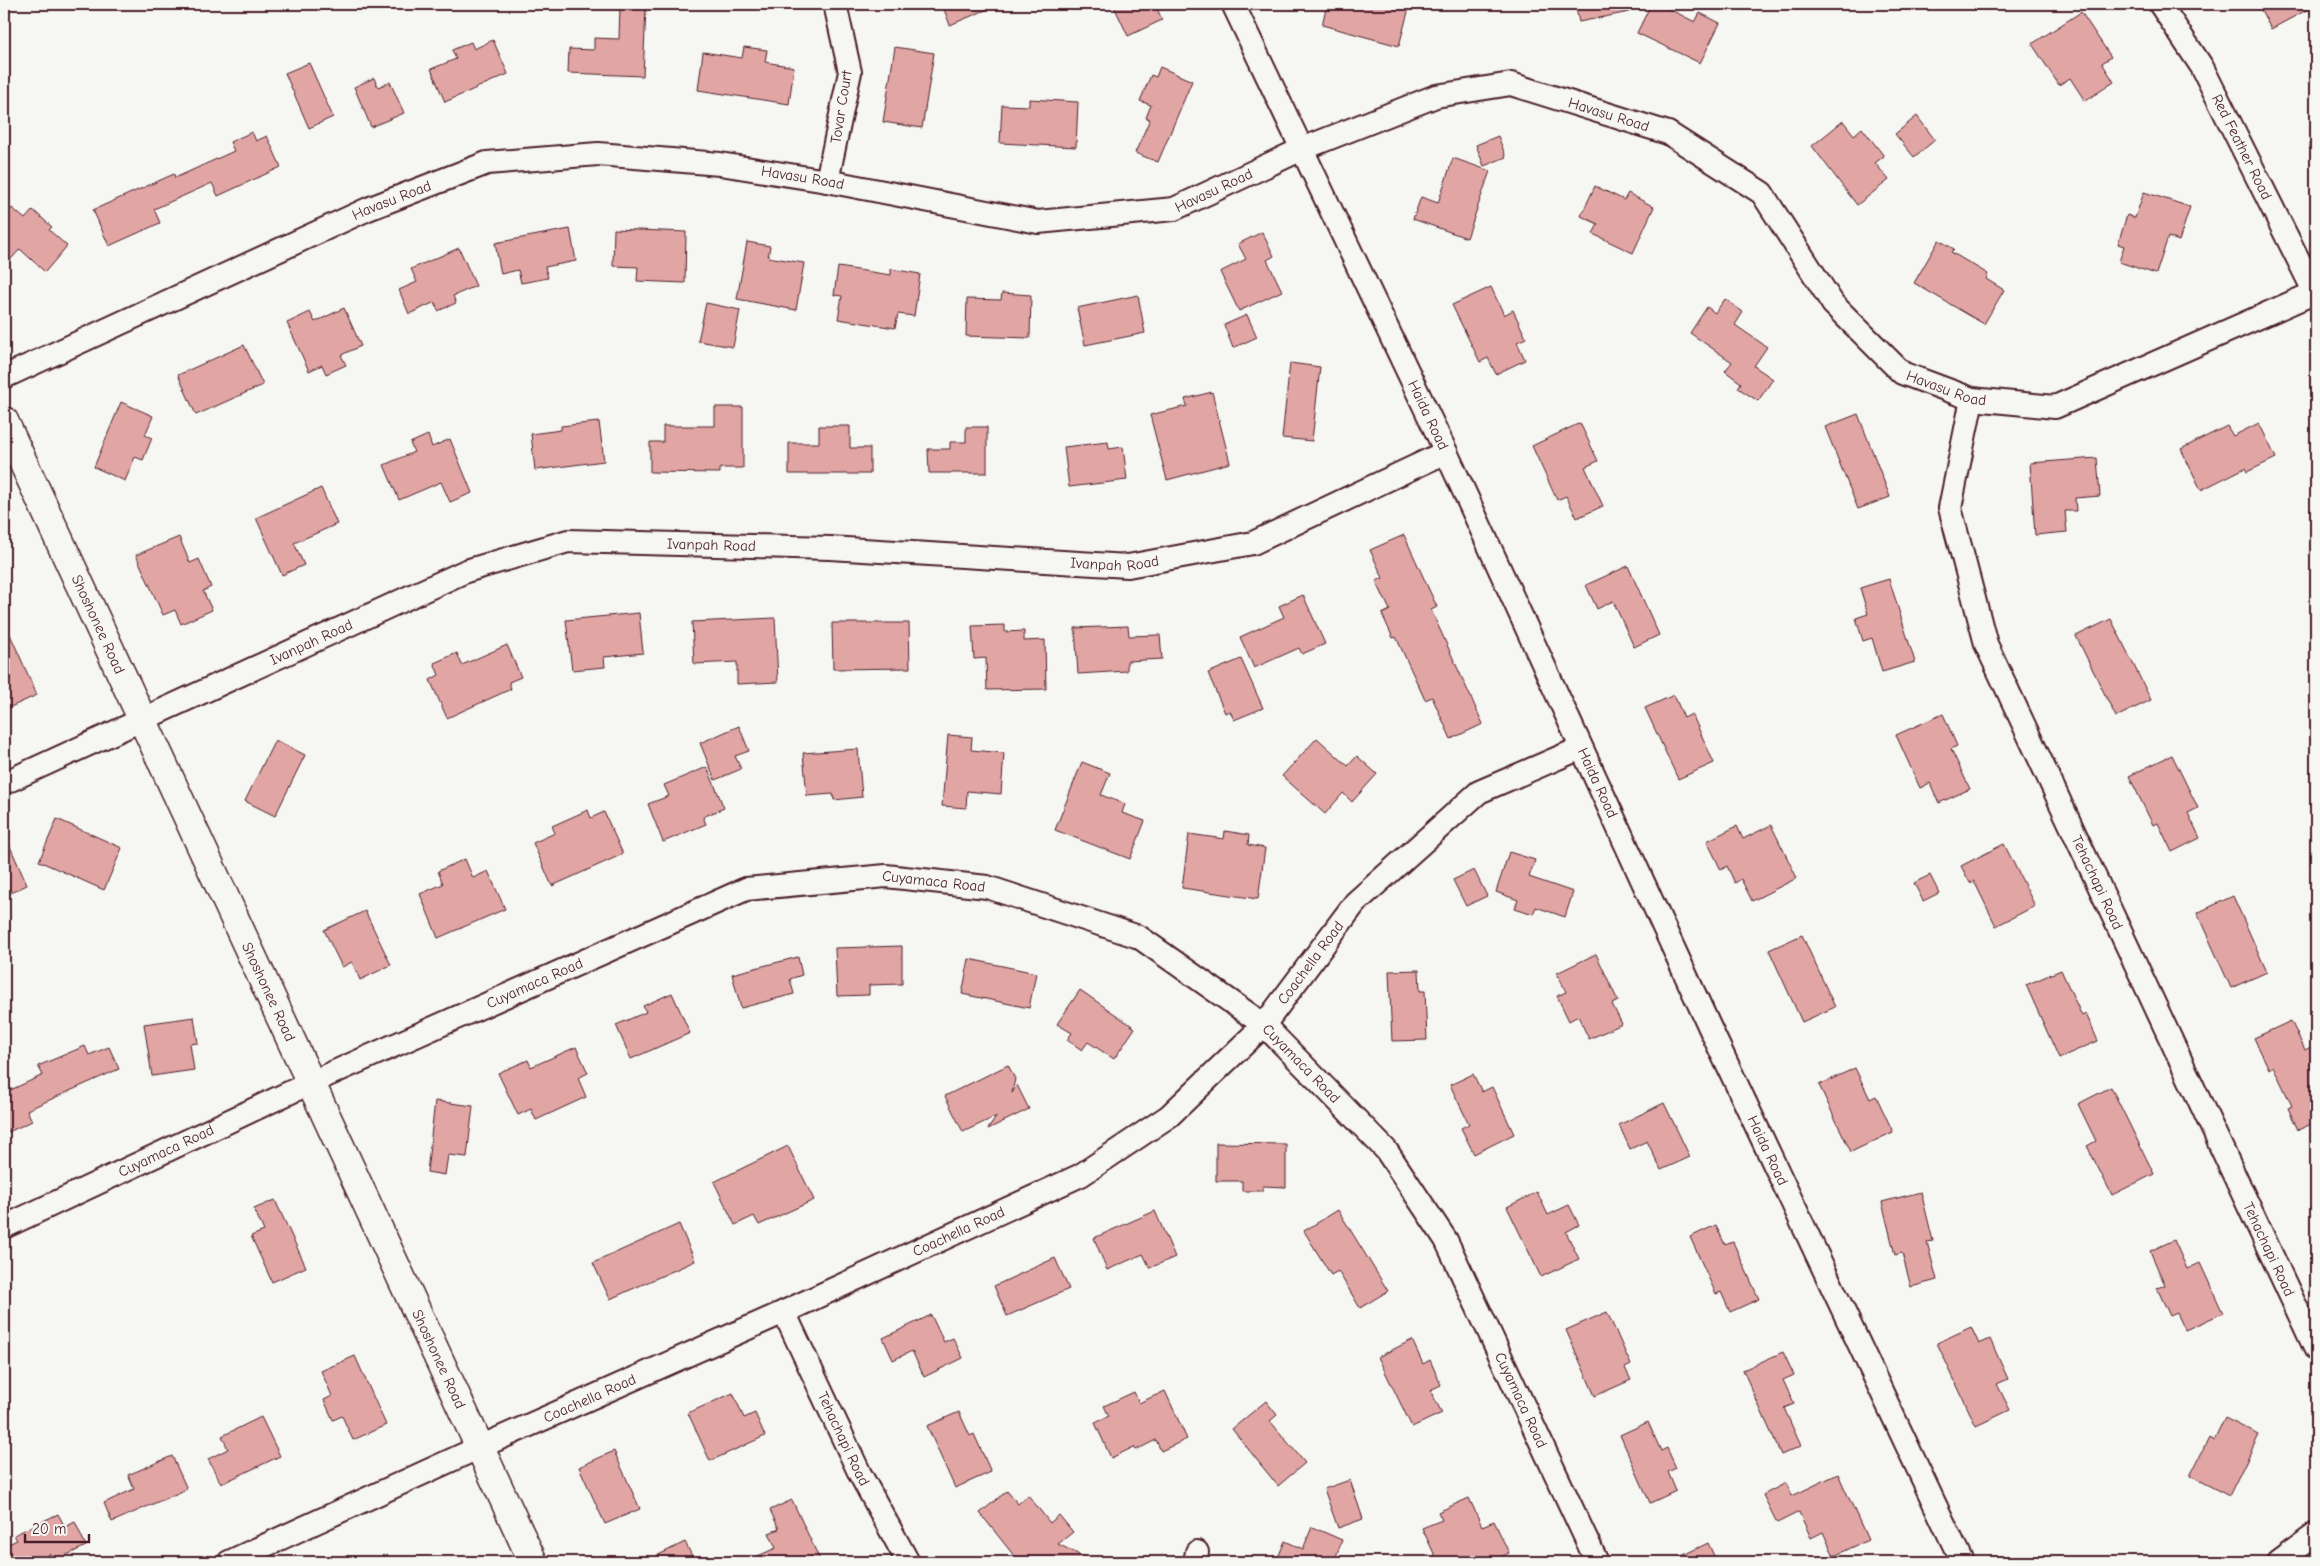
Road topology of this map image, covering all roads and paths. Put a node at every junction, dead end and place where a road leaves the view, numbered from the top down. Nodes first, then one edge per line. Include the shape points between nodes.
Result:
1 (836, 4) edge
2 (1233, 4) edge
3 (2160, 4) edge
4 (1302, 149) junction
5 (827, 181) junction
6 (2316, 293) edge
7 (4, 377) edge
8 (1972, 399) junction
9 (4, 421) edge
10 (1446, 452) junction
11 (142, 718) junction
12 (1581, 748) junction
13 (4, 783) edge
14 (1264, 1025) junction
15 (312, 1082) junction
16 (4, 1227) edge
17 (784, 1312) junction
18 (2316, 1350) edge
19 (480, 1447) junction
20 (2316, 1534) edge
21 (229, 1562) edge
22 (533, 1562) edge
23 (908, 1562) edge
24 (1597, 1562) edge
25 (1962, 1562) edge
26 (2278, 1562) edge

1 - 5 street, Tovar Court via 850,72
2 - 4 street, Haida Road
3 - 6 street, Red Feather Road via 2202,67
4 - 5 street, Havasu Road via 1174,209 1038,222
4 - 8 street, Havasu Road via 1436,96 1511,84 1668,133 1762,193 1833,304 1902,373
4 - 10 street, Haida Road
5 - 7 street, Havasu Road via 720,164 598,154 487,163 368,209
6 - 8 street, Havasu Road via 2055,407
8 - 18 street, Tehachapi Road via 1950,508 1986,644
9 - 11 street, Shoshonee Road
10 - 11 street, Ivanpah Road via 1253,543 1128,566 830,548 568,542 466,571
10 - 12 street, Haida Road
11 - 13 street, Ivanpah Road
11 - 15 street, Shoshonee Road
12 - 14 street, Coachella Road via 1479,792 1355,903
12 - 25 street, Haida Road
14 - 15 street, Cuyamaca Road via 1139,937 987,887 886,876 746,889
14 - 17 street, Coachella Road via 1168,1116 1081,1175
14 - 24 street, Cuyamaca Road via 1386,1150 1446,1240
15 - 16 street, Cuyamaca Road
15 - 19 street, Shoshonee Road
17 - 19 street, Coachella Road
17 - 23 street, Tehachapi Road via 860,1474
19 - 21 street, Coachella Road
19 - 22 street, Shoshonee Road
20 - 26 street

